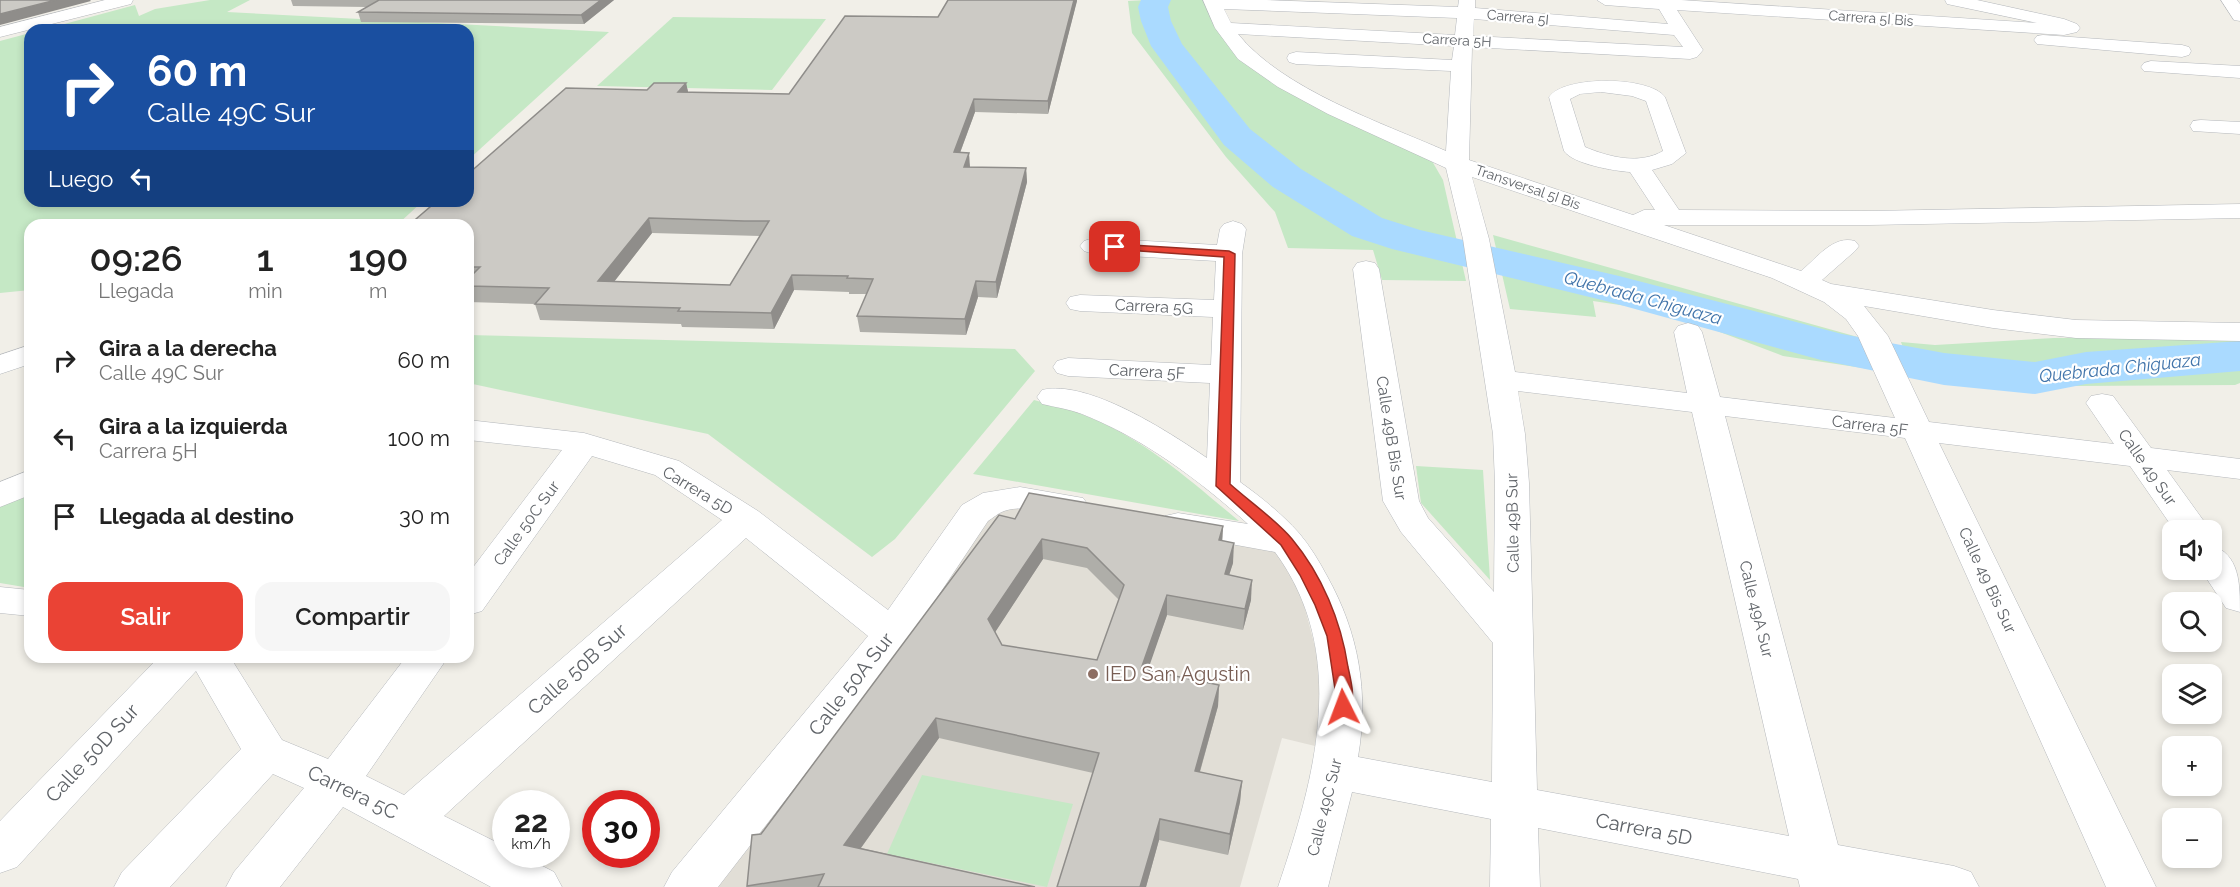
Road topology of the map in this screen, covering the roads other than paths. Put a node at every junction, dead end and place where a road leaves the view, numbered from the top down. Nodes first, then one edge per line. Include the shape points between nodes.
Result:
1 (125, 0) edge
2 (1605, 0) edge
3 (1934, 0) edge
4 (2229, 0) edge
5 (1957, 1) edge
6 (1212, 2) edge
7 (1466, 6) edge
8 (1670, 12) edge
9 (2240, 16) edge
10 (31, 24) edge
11 (24, 26) edge
12 (1224, 28) junction
13 (0, 32) edge
14 (2024, 34) junction
15 (1463, 40) junction
16 (2182, 51) dead end
17 (1296, 58) dead end
18 (2117, 65) dead end
19 (1461, 66) junction
20 (2240, 72) edge
21 (2201, 126) dead end
22 (2240, 128) edge
23 (1457, 164) junction
24 (1637, 165) junction
25 (2240, 211) edge
26 (1616, 217) junction
27 (1672, 217) junction
28 (1093, 246) dead end
29 (1846, 246) dead end
30 (1366, 269) dead end
31 (1814, 286) junction
32 (1080, 303) dead end
33 (1228, 309) junction
34 (1688, 332) dead end
35 (2240, 332) edge
36 (24, 356) edge
37 (0, 365) edge
38 (1068, 367) dead end
39 (1226, 375) junction
40 (1500, 380) junction
41 (1053, 397) dead end
42 (2102, 403) dead end
43 (1706, 405) junction
44 (1917, 430) junction
45 (474, 431) edge
46 (585, 443) junction
47 (2142, 457) junction
48 (2240, 469) edge
49 (24, 484) edge
50 (1223, 486) junction
51 (0, 496) edge
52 (1101, 511) edge
53 (746, 519) junction
54 (1147, 519) edge
55 (2185, 520) edge
56 (1286, 542) junction
57 (2222, 573) edge
58 (474, 594) edge
59 (2240, 599) edge
60 (0, 600) edge
61 (24, 602) edge
62 (892, 634) junction
63 (1514, 641) junction
64 (179, 663) edge
65 (213, 663) edge
66 (424, 663) edge
67 (266, 752) junction
68 (1335, 771) junction
69 (336, 782) junction
70 (1514, 805) junction
71 (409, 819) junction
72 (0, 853) edge
73 (1822, 874) edge
74 (139, 887) edge
75 (250, 887) edge
76 (537, 887) edge
77 (689, 887) edge
78 (1303, 887) edge
79 (1515, 887) edge
80 (1954, 887) edge
81 (2131, 887) edge

1 - 10 street
2 - 8 street
3 - 5 street
4 - 9 street
5 - 14 street via 2071,28
6 - 7 street, Carrera 5I
6 - 12 street, Transversal 5I Bis
7 - 8 street, Carrera 5I
7 - 15 street, Calle 49B Sur
8 - 14 street
8 - 15 street, Carrera 5H via 1694,50 1690,53
11 - 13 street
12 - 15 street, Carrera 5H
12 - 23 street, Transversal 5I Bis via 1245,55 1307,96
14 - 16 street
15 - 19 street, Calle 49B Sur
17 - 19 street
18 - 20 street
19 - 23 street, Calle 49B Sur
21 - 22 street
23 - 26 street, Transversal 5I Bis
23 - 40 street, Calle 49B Sur via 1476,240
24 - 24 street via 1667,159 1675,153 1655,97 1601,86 1575,89 1559,97 1575,151 1605,161
24 - 27 street
25 - 27 street via 1869,218
26 - 27 street
26 - 31 street, Transversal 5I Bis
28 - 33 street via 1231,241
29 - 31 street
30 - 63 street, Calle 49B Bis Sur via 1401,501 1414,524
31 - 35 street via 1993,319 2076,329
31 - 44 street, Calle 49 Bis Sur via 1856,312 1867,324
32 - 33 street, Carrera 5G
33 - 39 street
34 - 43 street, Calle 49A Sur
36 - 37 street
38 - 39 street, Carrera 5F
39 - 50 street
40 - 43 street, Carrera 5F
40 - 63 street, Calle 49B Sur via 1512,483
41 - 50 street, Calle 49C Sur via 1091,406 1129,423
42 - 47 street, Calle 49 Sur
43 - 44 street, Carrera 5F
43 - 73 street, Calle 49A Sur
44 - 47 street, Carrera 5F
44 - 81 street, Calle 49 Bis Sur
45 - 46 street, Carrera 5D
46 - 53 street, Carrera 5D via 668,468
46 - 58 street, Calle 50C Sur
47 - 48 street, Carrera 5F
47 - 55 street, Calle 49 Sur
49 - 51 street
50 - 56 street, Calle 49C Sur
52 - 62 street, Calle 50A Sur via 1020,498 995,501 975,513
53 - 62 street, Carrera 5D
53 - 71 street, Calle 50B Sur
54 - 56 street
56 - 68 street, Calle 49C Sur via 1318,594 1335,636 1344,689 1343,726
57 - 59 street
60 - 61 street
62 - 77 street, Calle 50A Sur
63 - 70 street, Calle 49B Sur
64 - 72 street, Calle 50D Sur
65 - 67 street
66 - 69 street
67 - 69 street, Carrera 5C
67 - 74 street
68 - 70 street, Carrera 5D
68 - 78 street, Calle 49C Sur
69 - 71 street, Carrera 5C
69 - 75 street
70 - 73 street, Carrera 5D
70 - 79 street, Calle 49B Sur
71 - 76 street, Carrera 5C
73 - 80 street, Carrera 5D

